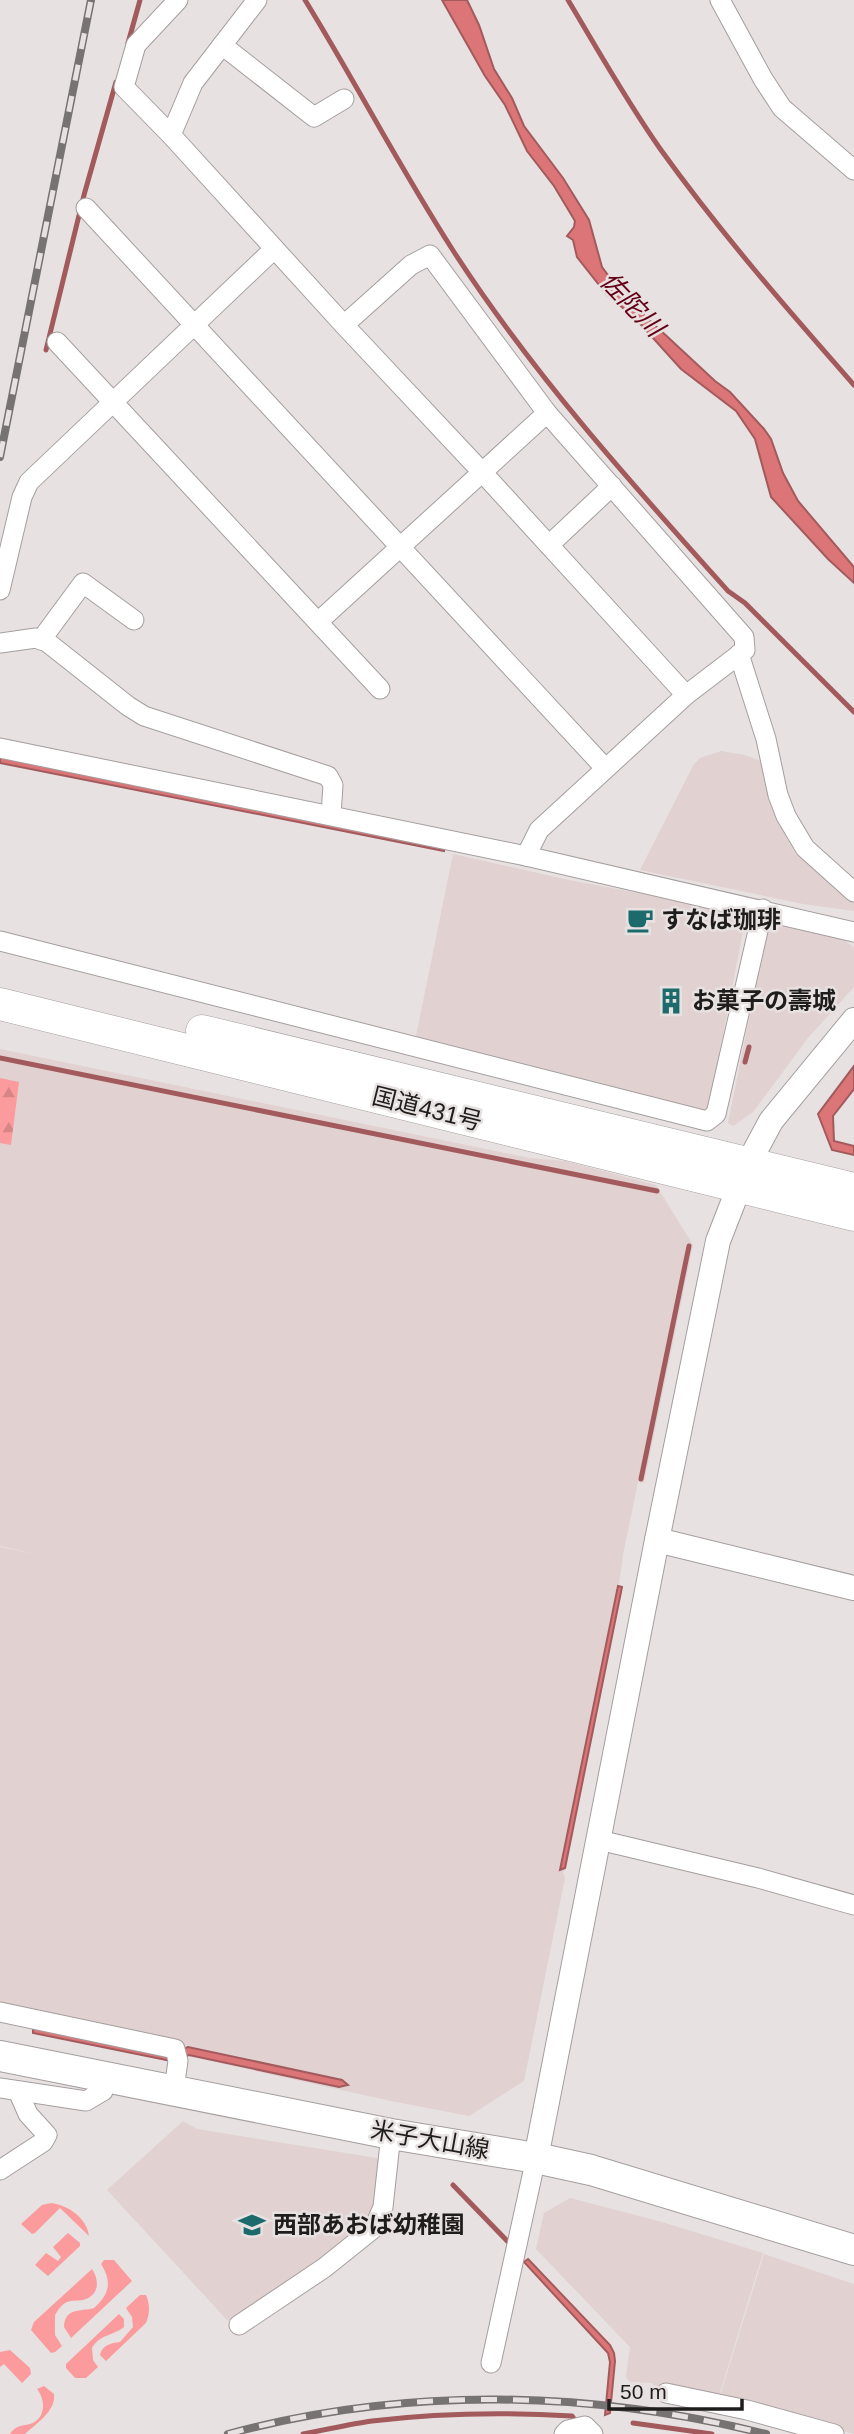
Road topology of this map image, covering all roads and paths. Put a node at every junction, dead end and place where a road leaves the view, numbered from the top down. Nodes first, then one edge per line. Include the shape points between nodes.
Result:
1 (178, 0) edge
2 (257, 0) edge
3 (720, 0) edge
4 (222, 45) junction
5 (344, 99) dead end
6 (171, 135) junction
7 (854, 170) edge
8 (86, 208) dead end
9 (274, 249) junction
10 (344, 325) junction
11 (195, 326) junction
12 (57, 342) dead end
13 (113, 401) junction
14 (547, 413) junction
15 (482, 472) junction
16 (612, 486) junction
17 (549, 545) junction
18 (400, 548) junction
19 (0, 590) edge
20 (134, 620) dead end
21 (318, 622) junction
22 (41, 640) junction
23 (0, 643) edge
24 (739, 654) junction
25 (380, 689) dead end
26 (686, 695) junction
27 (0, 748) edge
28 (605, 768) junction
29 (331, 816) junction
30 (526, 856) junction
31 (854, 892) edge
32 (763, 909) junction
33 (854, 932) edge
34 (0, 942) edge
35 (0, 982) edge
36 (0, 1004) edge
37 (854, 1020) edge
38 (744, 1175) junction
39 (854, 1189) edge
40 (854, 1215) edge
41 (657, 1540) junction
42 (854, 1588) edge
43 (599, 1840) junction
44 (854, 1905) edge
45 (0, 2012) edge
46 (0, 2056) edge
47 (176, 2067) junction
48 (105, 2076) junction
49 (9, 2090) edge
50 (391, 2134) junction
51 (536, 2158) junction
52 (0, 2170) edge
53 (854, 2250) edge
54 (239, 2325) dead end
55 (491, 2363) dead end
56 (666, 2393) dead end
57 (564, 2434) edge
58 (593, 2434) edge
59 (834, 2434) edge

1 - 6 street via 136,45 124,87
2 - 4 street
3 - 7 street via 782,108
4 - 5 street via 314,117
4 - 6 street via 193,83
6 - 9 street
8 - 11 street
9 - 10 street
9 - 11 street
10 - 14 street via 411,265 430,255
10 - 15 street
11 - 13 street
11 - 18 street
12 - 13 street
13 - 19 street via 29,482
13 - 21 street
14 - 15 street
14 - 16 street
15 - 17 street
15 - 18 street
16 - 17 street
16 - 24 street via 744,636 745,650
17 - 26 street
18 - 21 street
18 - 28 street
20 - 22 street via 83,583
21 - 25 street
22 - 23 street
22 - 29 street via 144,716 328,776 333,785
24 - 26 street
24 - 31 street via 786,816 805,848
26 - 28 street
27 - 29 street
28 - 30 street via 539,831
29 - 30 street
30 - 32 street
32 - 33 street
32 - 34 street via 716,1114 707,1121
35 - 38 highway, 国道431号
36 - 38 highway, 国道431号
37 - 38 street via 771,1121
38 - 39 highway, 国道431号
38 - 40 highway, 国道431号
38 - 41 street via 718,1241
41 - 42 street
41 - 43 street
43 - 44 street
43 - 51 street
45 - 47 street
46 - 48 main road, 米子大山線
47 - 48 main road, 米子大山線
47 - 50 main road, 米子大山線
48 - 49 street via 103,2091 86,2101
49 - 52 street via 47,2135
50 - 51 main road, 米子大山線
50 - 54 street via 383,2207 374,2228
51 - 53 main road, 米子大山線 via 591,2170
51 - 55 street
56 - 59 street
57 - 58 street via 585,2426

